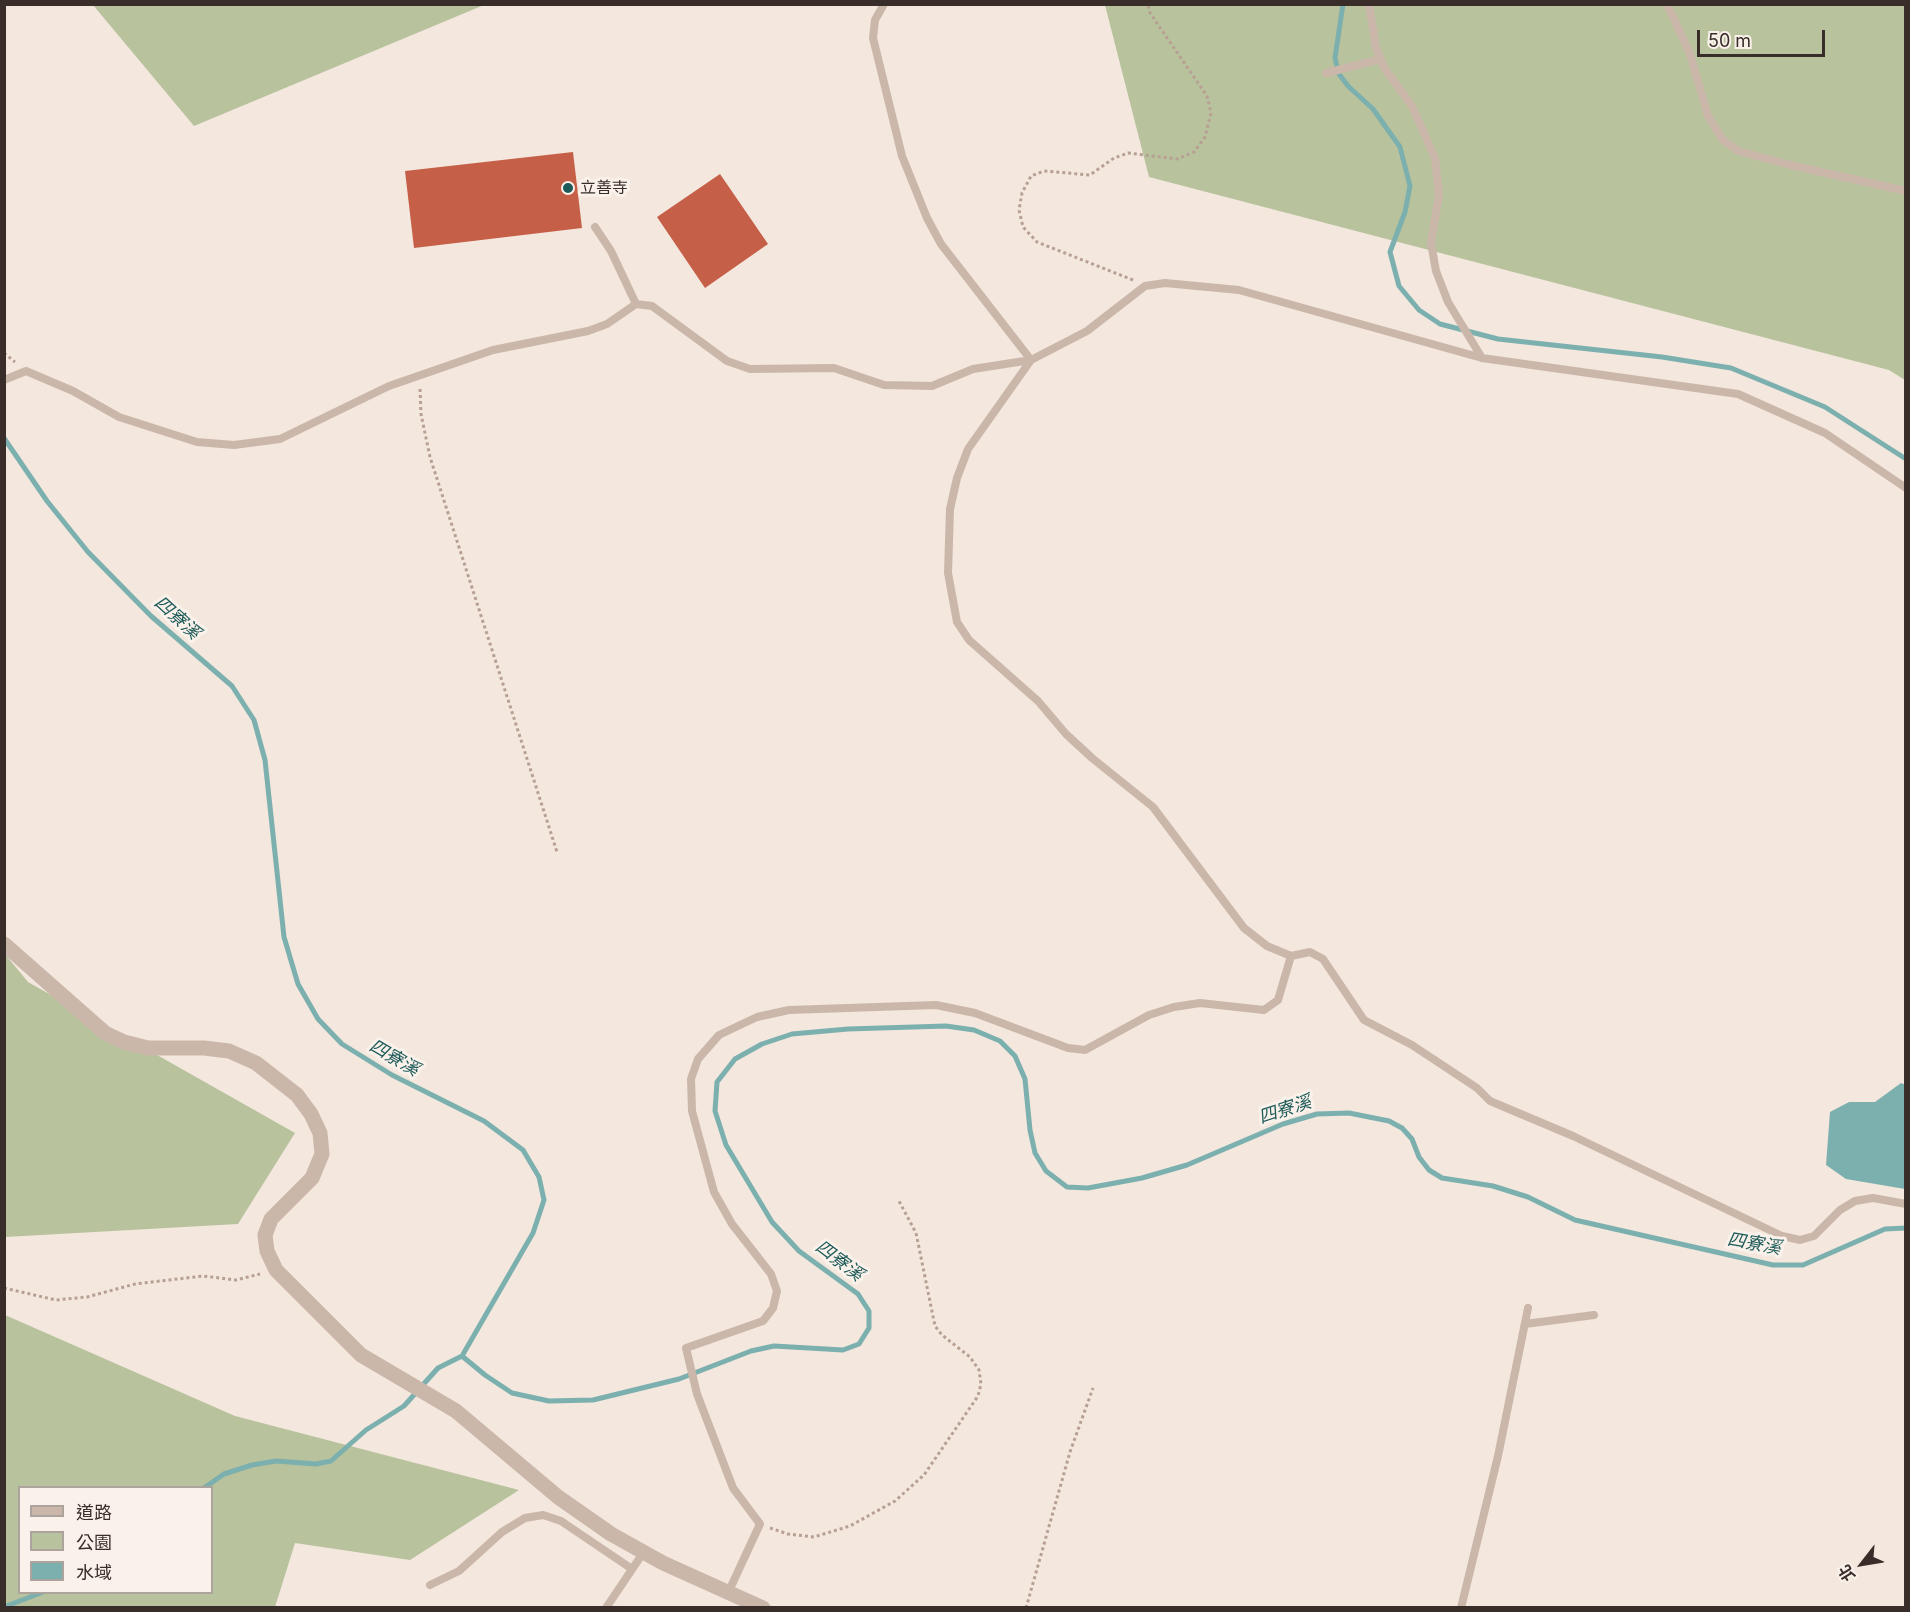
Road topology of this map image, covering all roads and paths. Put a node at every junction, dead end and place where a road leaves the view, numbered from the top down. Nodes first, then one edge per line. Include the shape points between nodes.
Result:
1 (884, 4) edge
2 (1148, 4) edge
3 (1370, 4) edge
4 (1667, 4) edge
5 (1381, 59) junction
6 (1326, 73) dead end
7 (1905, 191) edge
8 (595, 227) dead end
9 (1145, 286) junction
10 (636, 304) junction
11 (1482, 358) junction
12 (1031, 360) junction
13 (419, 375) junction
14 (4, 380) edge
15 (1905, 488) edge
16 (557, 852) dead end
17 (4, 944) edge
18 (1291, 956) junction
19 (899, 1201) dead end
20 (1905, 1204) edge
21 (276, 1270) junction
22 (4, 1288) edge
23 (1528, 1308) dead end
24 (1594, 1315) dead end
25 (1525, 1324) junction
26 (1093, 1388) dead end
27 (760, 1524) junction
28 (643, 1553) junction
29 (632, 1569) junction
30 (430, 1585) dead end
31 (728, 1593) junction
32 (606, 1608) edge
33 (763, 1608) edge
34 (1026, 1608) edge
35 (1461, 1608) edge

1 - 12 lane via 875,20 873,38 902,156 927,218 941,244
2 - 9 path via 1150,13 1208,96 1211,113 1205,137 1194,152 1177,159 1128,153 1090,175 1044,171 1031,176 1019,210 1023,227 1037,242
3 - 5 lane
4 - 7 lane via 1690,54 1708,116 1723,140 1738,151
5 - 6 lane
5 - 11 lane via 1412,106 1435,158 1439,195 1431,243 1436,271 1448,302
8 - 10 lane
9 - 11 lane via 1165,283 1239,290
9 - 12 lane via 1087,331
10 - 12 lane via 652,306 727,361 750,369 834,368 884,384 932,386 973,369
10 - 13 lane via 607,324 588,331 493,350
11 - 15 lane via 1738,394 1825,432
12 - 18 lane via 968,449 957,478 950,509 948,573 957,622 985,657 1038,701 1066,734 1154,807 1244,928 1267,946
13 - 14 lane via 280,439 234,445 197,442 119,417 26,371
13 - 16 path via 421,414 430,457
17 - 21 street via 105,1033 148,1048 229,1051 256,1063 297,1095 320,1133 322,1154 312,1178 271,1220 265,1235
18 - 20 lane via 1310,952 1323,959 1364,1020 1412,1045 1490,1101 1573,1136 1782,1236 1800,1240 1814,1236 1855,1201 1872,1198
18 - 27 lane via 1278,1000 1264,1010 1200,1003 1174,1007 1149,1015 1085,1050 1068,1048 975,1013 936,1005 789,1010 757,1017 719,1035 698,1059 691,1079 692,1111 714,1192 732,1224 771,1274 777,1291 773,1308 763,1321 686,1348 697,1394 733,1488
19 - 27 path via 916,1233 935,1326 980,1370 978,1396 924,1475 895,1501 850,1526 814,1537 788,1534
21 - 22 path via 236,1280 203,1276 135,1284 87,1297 56,1300
21 - 28 street via 361,1355 456,1412 558,1497
23 - 25 lane
24 - 25 lane
25 - 35 lane
26 - 34 path via 1070,1452
27 - 31 lane
28 - 29 lane
28 - 31 street
29 - 30 lane via 561,1521 543,1515 525,1518 502,1532 459,1571
29 - 32 lane
31 - 33 street

